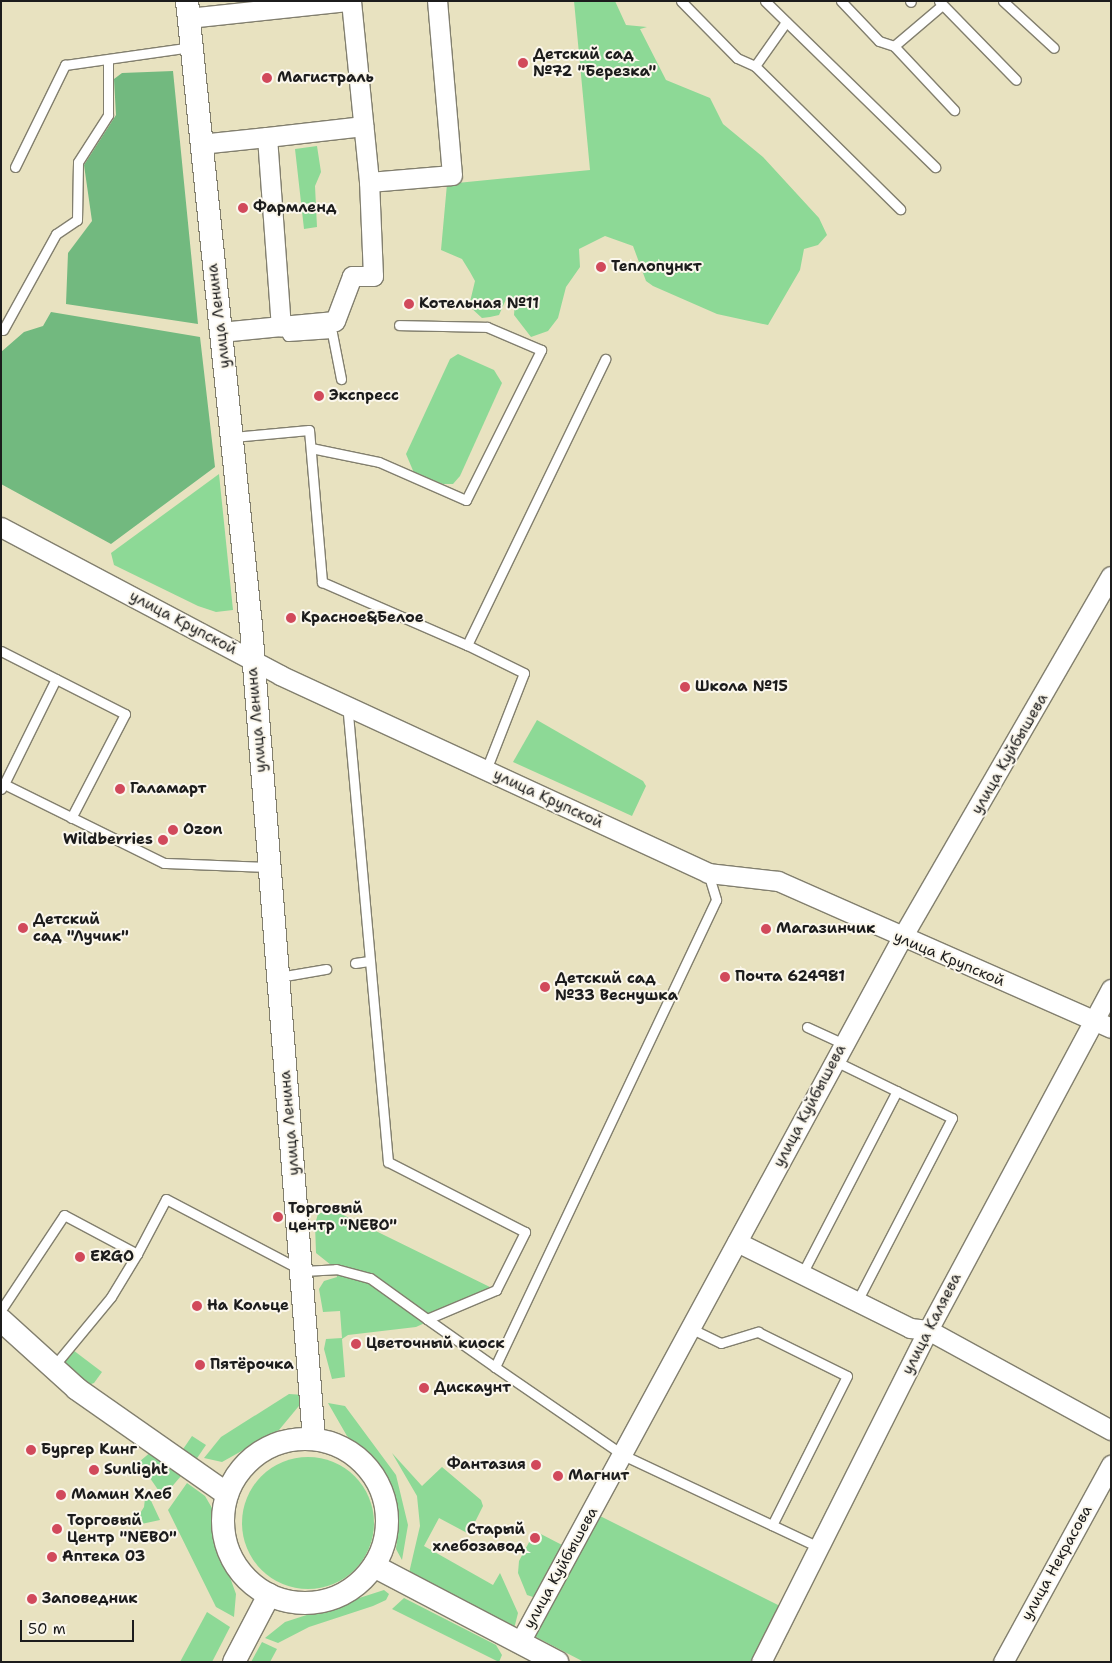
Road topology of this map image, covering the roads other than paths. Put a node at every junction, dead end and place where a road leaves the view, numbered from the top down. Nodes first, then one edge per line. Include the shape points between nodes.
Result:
1 (349, 1) edge
2 (437, 1) edge
3 (681, 1) edge
4 (765, 1) edge
5 (841, 1) edge
6 (1003, 1) edge
7 (940, 4) edge
8 (268, 6) edge
9 (187, 9) edge
10 (786, 22) junction
11 (894, 46) junction
12 (191, 47) junction
13 (1054, 48) dead end
14 (108, 60) junction
15 (755, 66) junction
16 (1016, 80) dead end
17 (954, 110) dead end
18 (363, 126) junction
19 (267, 137) junction
20 (200, 144) junction
21 (15, 167) dead end
22 (935, 167) dead end
23 (369, 182) junction
24 (900, 209) dead end
25 (399, 325) dead end
26 (281, 326) junction
27 (3, 330) dead end
28 (220, 332) junction
29 (605, 359) dead end
30 (341, 379) dead end
31 (233, 437) junction
32 (310, 448) junction
33 (1, 527) edge
34 (1111, 576) edge
35 (467, 645) junction
36 (1, 651) edge
37 (252, 659) junction
38 (56, 679) junction
39 (346, 706) junction
40 (486, 770) junction
41 (2, 786) edge
42 (71, 818) junction
43 (269, 866) junction
44 (708, 872) junction
45 (901, 939) junction
46 (369, 961) junction
47 (355, 963) dead end
48 (326, 969) dead end
49 (278, 977) junction
50 (1111, 989) edge
51 (1094, 1020) junction
52 (807, 1027) dead end
53 (1111, 1028) edge
54 (844, 1044) junction
55 (835, 1060) junction
56 (897, 1091) junction
57 (738, 1242) junction
58 (137, 1254) junction
59 (302, 1271) junction
60 (802, 1274) junction
61 (857, 1301) junction
62 (1, 1310) edge
63 (427, 1319) junction
64 (1, 1320) edge
65 (692, 1328) junction
66 (928, 1330) junction
67 (495, 1367) junction
68 (53, 1368) junction
69 (1111, 1430) edge
70 (314, 1439) junction
71 (623, 1455) junction
72 (1111, 1465) edge
73 (228, 1494) junction
74 (772, 1525) junction
75 (821, 1548) junction
76 (374, 1566) junction
77 (269, 1595) junction
78 (520, 1642) junction
79 (234, 1662) edge
80 (557, 1662) edge
81 (760, 1662) edge
82 (1003, 1662) edge

1 - 8 street
1 - 18 street
2 - 23 street via 452,175
3 - 15 lane via 737,58
4 - 10 lane
5 - 11 lane via 879,40
6 - 13 lane
7 - 11 lane
7 - 16 lane
8 - 9 street
9 - 12 street, улица Ленина
10 - 15 lane
10 - 22 lane
11 - 17 lane
12 - 14 lane
12 - 20 street, улица Ленина
14 - 21 lane via 65,65
14 - 27 lane via 108,115 78,162 77,220 56,234
15 - 24 lane
18 - 19 street
18 - 23 street
19 - 20 street
19 - 26 street
20 - 28 street, улица Ленина
23 - 26 street via 373,276 352,276 335,321
25 - 32 lane via 487,327 541,350 466,500 379,462
26 - 28 street
26 - 30 lane via 288,336 332,333
28 - 31 street, улица Ленина
29 - 35 lane
31 - 32 lane via 309,430
31 - 37 street, улица Ленина
32 - 35 lane via 322,582
33 - 37 street, улица Крупской
34 - 45 street, улица Куйбышева
35 - 40 lane via 524,673
36 - 38 lane
37 - 39 street, улица Крупской
37 - 43 street, улица Ленина
38 - 41 lane
38 - 42 lane via 125,714
39 - 40 street, улица Крупской
39 - 46 lane
40 - 44 street, улица Крупской
41 - 42 lane
42 - 43 lane via 164,863
43 - 49 street, улица Ленина
44 - 45 street, улица Крупской via 778,881
44 - 67 lane via 716,900
45 - 51 street, улица Крупской
45 - 54 street, улица Куйбышева
46 - 47 lane
46 - 63 lane via 388,1162 525,1232 496,1290
48 - 49 lane
49 - 59 street, улица Ленина
50 - 51 street, улица Каляева
51 - 53 street, улица Крупской
51 - 66 street, улица Каляева
52 - 54 lane
54 - 55 street, улица Куйбышева
55 - 56 lane
55 - 57 street, улица Куйбышева
56 - 60 lane
56 - 61 lane via 952,1118
57 - 60 street
57 - 65 street, улица Куйбышева
58 - 59 lane via 166,1199
58 - 62 lane via 64,1216
58 - 68 lane via 110,1298
59 - 63 lane via 336,1269 370,1278
59 - 70 street, улица Ленина
60 - 61 street
61 - 66 street via 910,1328
63 - 67 lane
64 - 68 street
65 - 71 street, улица Куйбышева
65 - 74 lane via 721,1343 758,1332 846,1376
66 - 69 street
66 - 75 street, улица Каляева
67 - 71 lane
68 - 73 street
70 - 73 street via 287,1441 262,1452 241,1470
70 - 76 street via 352,1453 379,1483 388,1522
71 - 74 lane
71 - 78 street, улица Куйбышева
72 - 82 street, улица Некрасова
73 - 77 street via 223,1521 228,1548 241,1572
74 - 75 lane
75 - 81 street, улица Каляева
76 - 77 street via 351,1590 326,1601 299,1603
76 - 78 street
77 - 79 street
78 - 80 street

